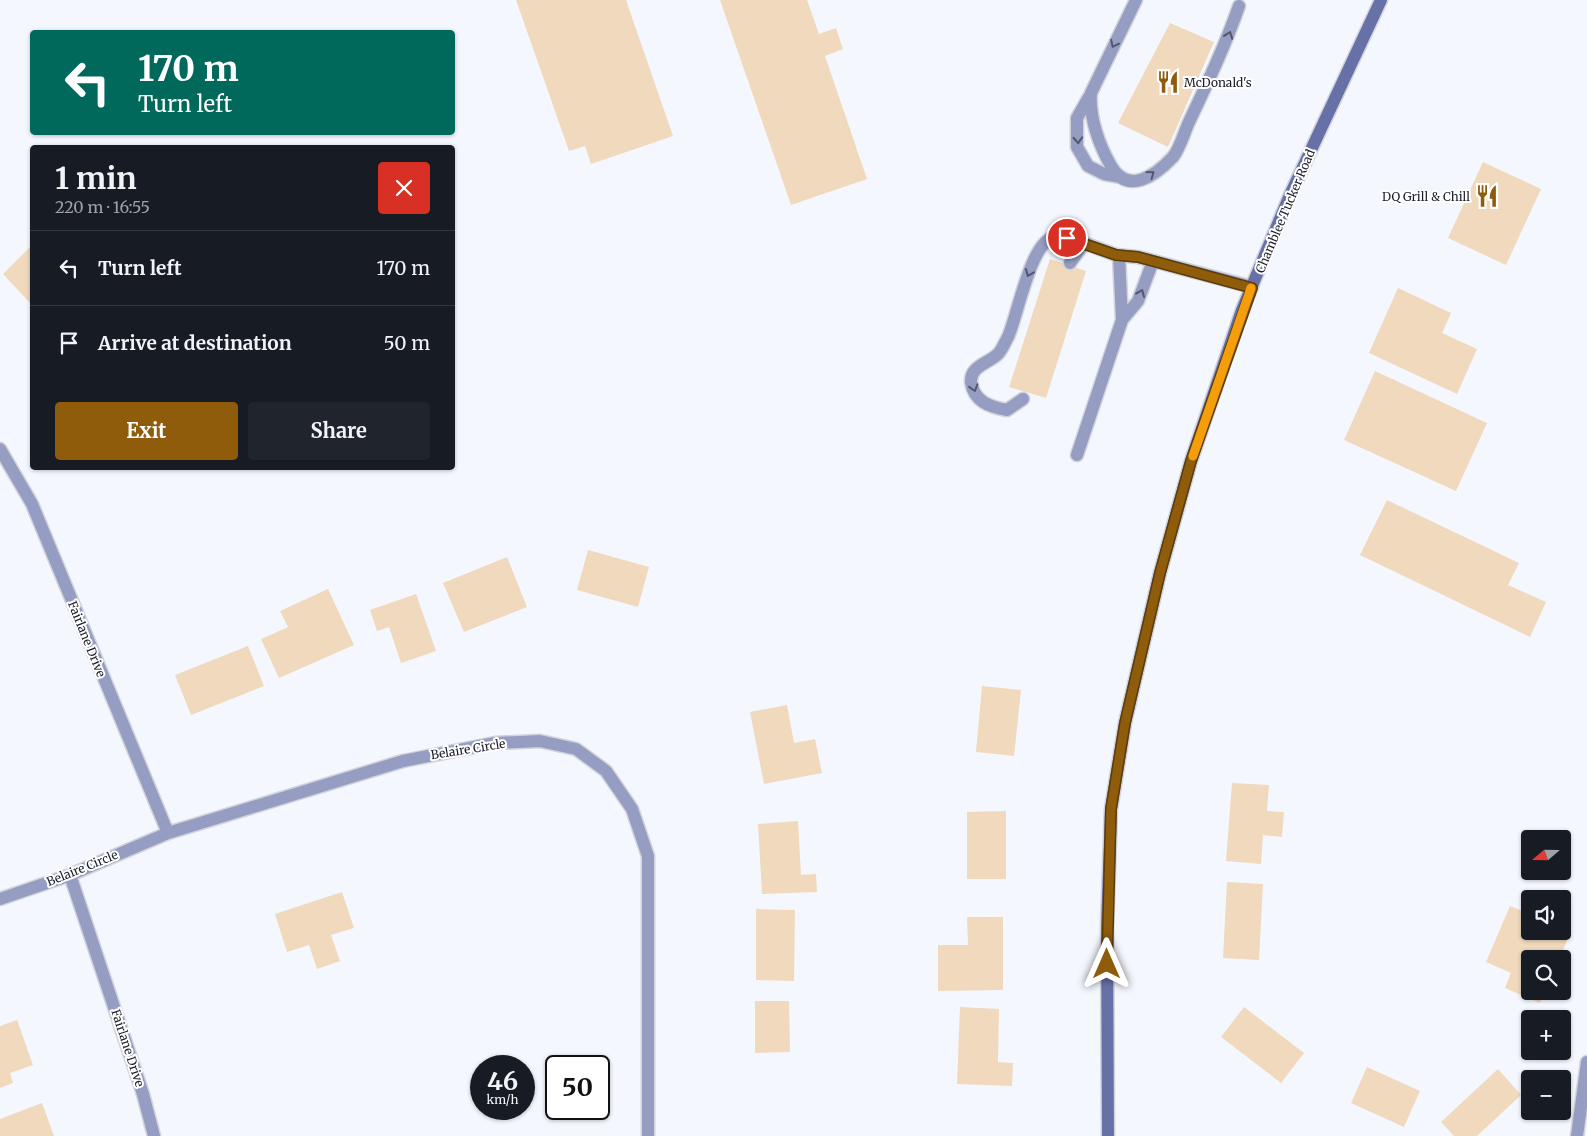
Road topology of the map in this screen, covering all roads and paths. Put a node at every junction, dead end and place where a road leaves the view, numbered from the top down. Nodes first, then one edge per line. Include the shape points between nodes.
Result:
1 (1136, 0) edge
2 (1381, 0) edge
3 (1239, 6) dead end
4 (1090, 95) junction
5 (1123, 178) junction
6 (1084, 243) junction
7 (1119, 256) junction
8 (1153, 261) junction
9 (1070, 263) dead end
10 (1252, 288) junction
11 (1122, 320) junction
12 (1023, 399) dead end
13 (0, 449) edge
14 (1077, 455) dead end
15 (168, 833) junction
16 (70, 875) junction
17 (0, 899) edge
18 (1587, 1062) edge
19 (154, 1136) edge
20 (648, 1136) edge
21 (1108, 1136) edge
22 (1577, 1136) edge

1 -> 4 street
2 - 10 main road, Chamblee Tucker Road via 1290,195
5 -> 3 street via 1139,182 1174,156 1224,48
4 - 5 street via 1090,108 1105,156 1115,173
4 -> 5 street via 1078,118 1077,147 1088,166
6 - 7 street
6 - 9 street
6 -> 12 street via 1053,237 1044,242 1029,272 1009,336 999,353 979,366 971,377 977,397 988,407 1007,410
7 - 8 street
7 - 11 street
8 - 10 street
11 -> 8 street via 1138,302
10 - 21 main road, Chamblee Tucker Road via 1191,461 1160,573 1125,723 1111,809 1107,926
11 - 14 street
13 - 15 street, Fairlane Drive via 32,504
15 - 16 street, Belaire Circle
15 - 20 street, Belaire Circle via 403,761 495,743 540,741 576,749 606,771 632,809 648,856
16 - 17 street, Belaire Circle
16 - 19 street, Fairlane Drive
18 - 22 street

